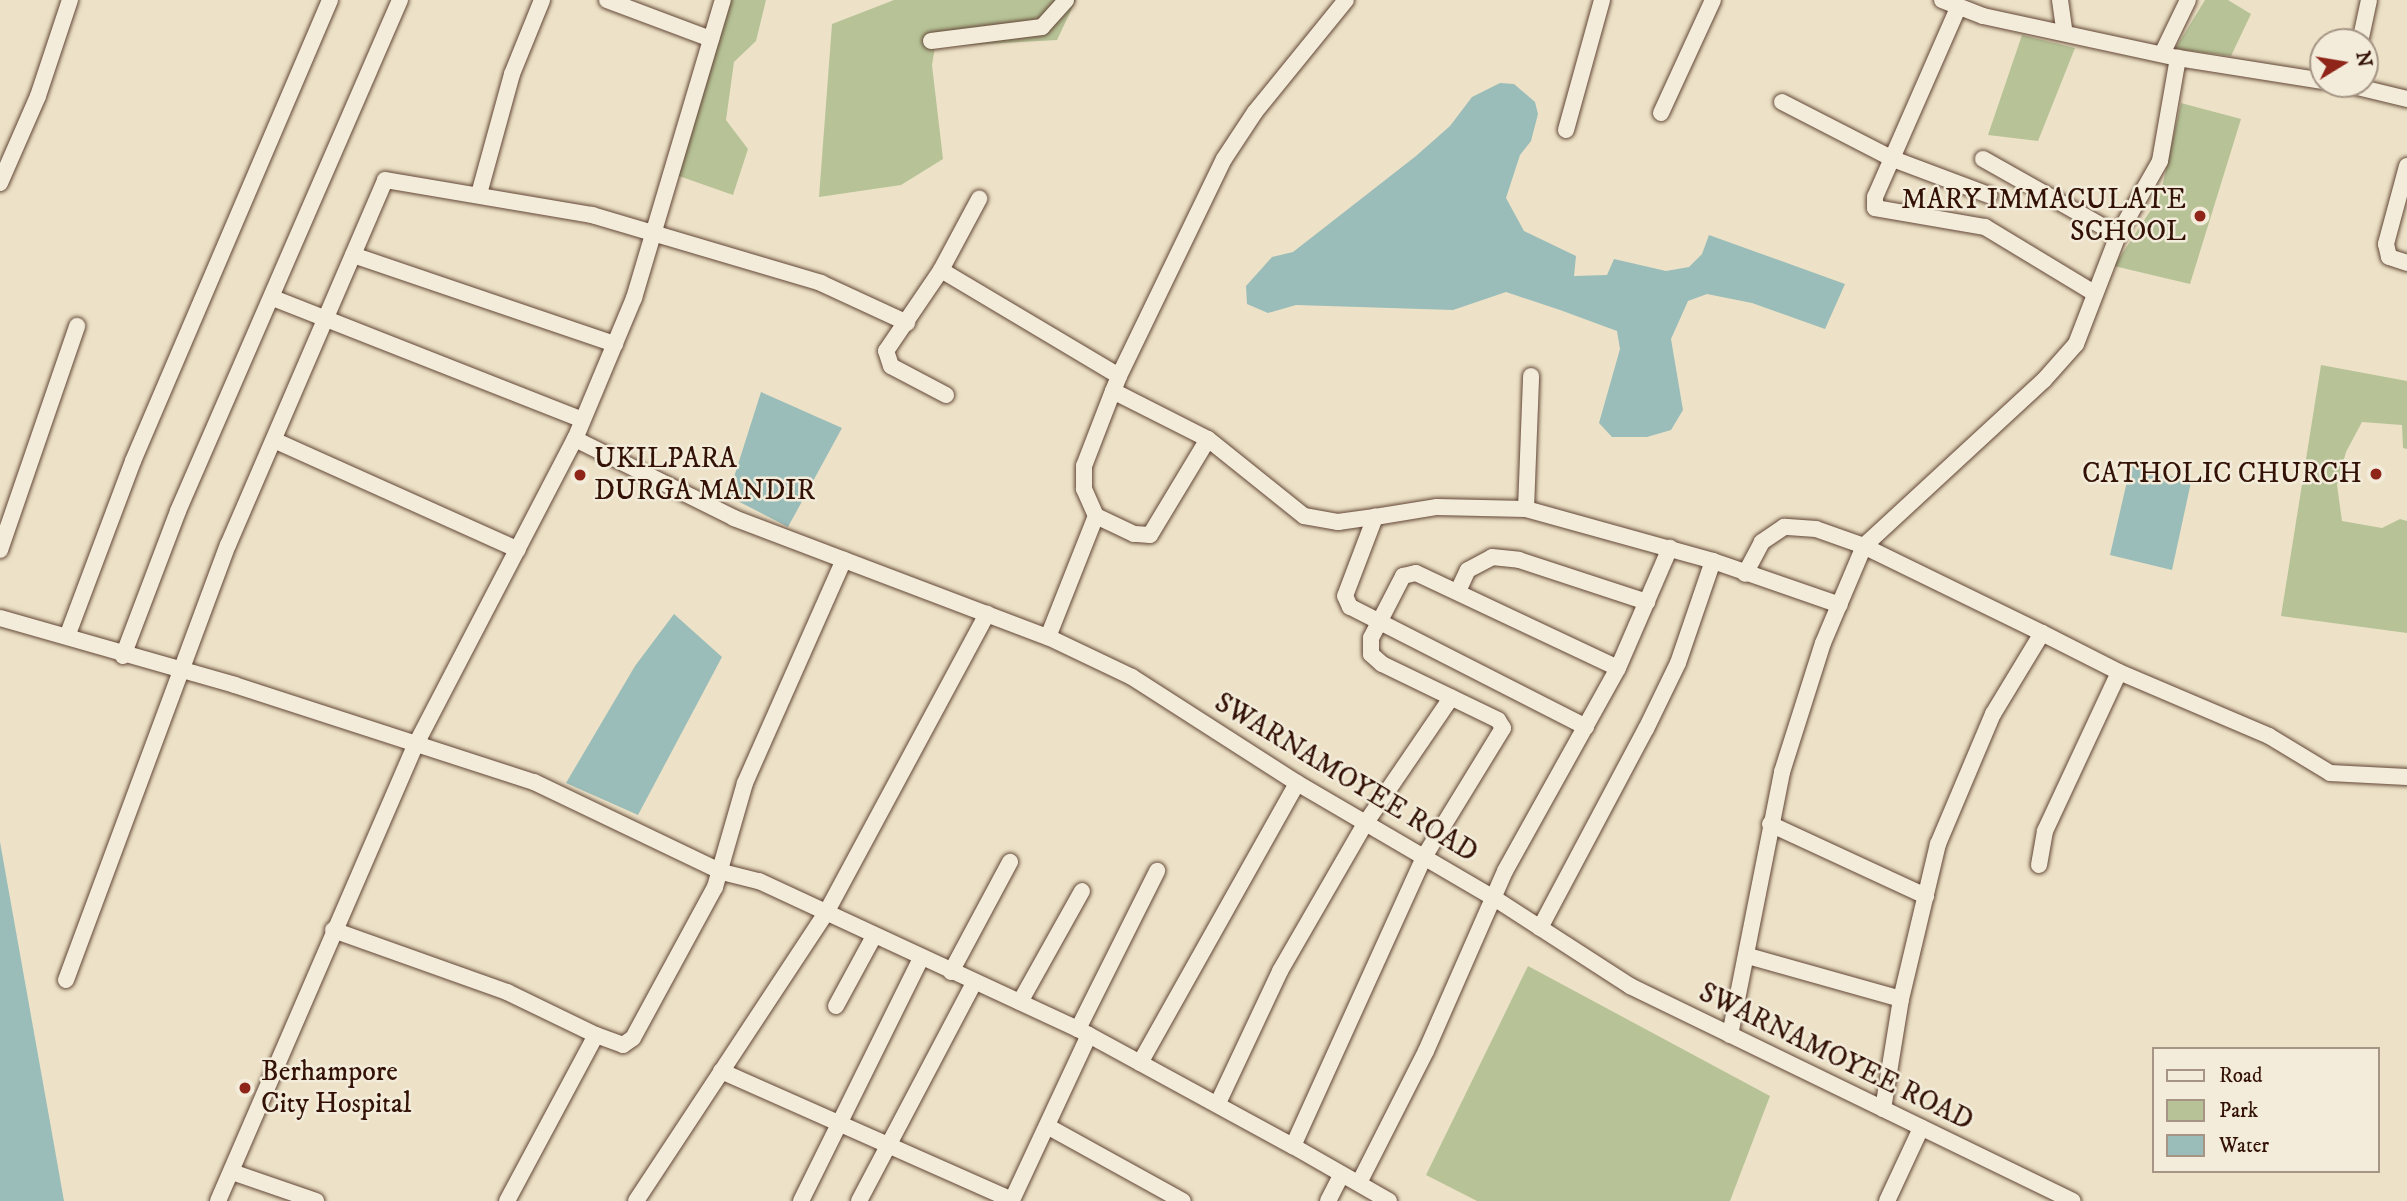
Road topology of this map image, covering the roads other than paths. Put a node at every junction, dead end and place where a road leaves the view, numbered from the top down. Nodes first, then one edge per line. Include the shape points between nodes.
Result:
1 (70, 0) edge
2 (330, 0) edge
3 (400, 0) edge
4 (542, 0) edge
5 (607, 0) edge
6 (723, 0) edge
7 (1066, 0) edge
8 (1346, 0) edge
9 (1602, 0) edge
10 (1713, 0) edge
11 (1942, 0) edge
12 (2060, 0) edge
13 (2188, 0) edge
14 (2369, 0) edge
15 (1958, 8) junction
16 (2363, 28) edge
17 (2064, 30) junction
18 (711, 39) junction
19 (932, 41) dead end
20 (2170, 56) junction
21 (2309, 78) edge
22 (2379, 92) edge
23 (2407, 99) edge
24 (1782, 102) dead end
25 (1661, 113) dead end
26 (1566, 130) dead end
27 (1893, 159) junction
28 (1983, 159) dead end
29 (2407, 166) edge
30 (0, 183) edge
31 (479, 194) junction
32 (1989, 195) dead end
33 (979, 199) dead end
34 (653, 233) junction
35 (2118, 235) junction
36 (353, 255) junction
37 (2407, 264) edge
38 (942, 270) junction
39 (2094, 293) junction
40 (273, 298) junction
41 (326, 321) junction
42 (907, 323) junction
43 (77, 326) dead end
44 (615, 344) junction
45 (1531, 376) dead end
46 (1116, 383) junction
47 (946, 395) dead end
48 (582, 420) junction
49 (575, 439) junction
50 (1208, 439) junction
51 (276, 441) junction
52 (1526, 509) junction
53 (1096, 516) junction
54 (1375, 517) junction
55 (1864, 546) junction
56 (1670, 548) junction
57 (0, 550) edge
58 (518, 550) junction
59 (844, 560) junction
60 (1713, 561) junction
61 (1745, 574) junction
62 (1458, 591) junction
63 (1647, 602) junction
64 (1840, 605) junction
65 (987, 614) junction
66 (0, 618) edge
67 (1379, 623) junction
68 (2042, 633) junction
69 (68, 634) junction
70 (1048, 637) junction
71 (123, 656) junction
72 (1618, 668) junction
73 (179, 670) junction
74 (2119, 672) junction
75 (1451, 698) junction
76 (1586, 727) junction
77 (416, 744) junction
78 (2407, 777) edge
79 (1297, 783) junction
80 (1365, 824) junction
81 (1770, 824) junction
82 (1424, 857) junction
83 (1010, 862) dead end
84 (2039, 864) dead end
85 (1157, 871) dead end
86 (722, 872) junction
87 (1082, 891) dead end
88 (1926, 896) junction
89 (1494, 898) junction
90 (826, 914) junction
91 (1540, 928) junction
92 (333, 930) junction
93 (874, 936) junction
94 (1748, 956) junction
95 (920, 960) junction
96 (951, 972) junction
97 (66, 979) dead end
98 (974, 983) junction
99 (1901, 999) junction
100 (1020, 1002) junction
101 (836, 1006) dead end
102 (1083, 1032) junction
103 (596, 1035) junction
104 (1730, 1035) junction
105 (1140, 1063) junction
106 (721, 1071) junction
107 (1218, 1103) junction
108 (1883, 1109) junction
109 (843, 1124) junction
110 (1047, 1126) junction
111 (1921, 1128) junction
112 (888, 1144) junction
113 (1293, 1146) junction
114 (232, 1172) junction
115 (1342, 1174) junction
116 (1359, 1183) junction
117 (1014, 1200) edge
118 (1383, 1200) edge
119 (218, 1201) edge
120 (316, 1201) edge
121 (507, 1201) edge
122 (636, 1201) edge
123 (802, 1201) edge
124 (859, 1201) edge
125 (1183, 1201) edge
126 (1328, 1201) edge
127 (1887, 1201) edge
128 (2072, 1201) edge

1 - 30 street via 38,96
2 - 69 street via 133,461
3 - 40 street
4 - 31 street via 512,74
5 - 18 street
6 - 18 street
7 - 19 street via 1042,27
8 - 46 street via 1255,112 1224,159
9 - 26 street
10 - 25 street
11 - 15 street
12 - 17 street
13 - 20 street
14 - 16 street
15 - 17 street
15 - 27 street
17 - 20 street
18 - 34 street
20 - 21 street
20 - 35 street via 2161,162
22 - 23 street
24 - 27 street
27 - 32 street
27 - 39 street via 1875,197 1875,208 1985,227
28 - 35 street
29 - 37 street via 2386,244 2389,257
31 - 34 street via 592,215
31 - 36 street via 385,180
33 - 38 street
34 - 42 street via 821,283
34 - 44 street
35 - 39 street
36 - 41 street
36 - 44 street
38 - 42 street
38 - 46 street
39 - 55 street via 2085,325 2066,357
40 - 41 street
40 - 71 street via 178,511
41 - 48 street
41 - 51 street
42 - 47 street via 886,351 887,362
43 - 57 street
44 - 48 street
45 - 52 street
46 - 50 street
46 - 53 street via 1082,477
48 - 49 street
49 - 58 street
49 - 59 street, SWARNAMOYEE ROAD via 734,517
50 - 53 street via 1150,535 1134,534
50 - 54 street via 1304,516 1338,522
51 - 58 street
51 - 73 street via 228,545
52 - 54 street via 1437,508
52 - 56 street
53 - 70 street
54 - 67 street via 1345,596 1350,607
55 - 61 street via 1816,529 1784,527 1762,542
55 - 64 street
55 - 68 street
56 - 60 street
56 - 63 street
58 - 77 street via 474,624
59 - 65 street, SWARNAMOYEE ROAD
59 - 86 street via 744,783
60 - 61 street
60 - 91 street via 1678,663
61 - 64 street
62 - 63 street via 1468,570 1492,557 1519,560
62 - 67 street via 1408,573
62 - 72 street
63 - 72 street
64 - 81 street via 1782,772
65 - 70 street, SWARNAMOYEE ROAD
65 - 90 street
66 - 69 street
67 - 75 street via 1370,647 1374,659
67 - 76 street
68 - 74 street
68 - 88 street via 1993,714 1952,805
69 - 71 street
70 - 79 street, SWARNAMOYEE ROAD via 1132,677
71 - 73 street
72 - 76 street
73 - 77 street
73 - 97 street
74 - 78 street via 2269,736 2330,773
74 - 84 street via 2045,831
75 - 80 street
75 - 82 street via 1498,720 1503,733
76 - 89 street
77 - 86 street via 534,782
77 - 92 street
79 - 80 street, SWARNAMOYEE ROAD
79 - 105 street
80 - 82 street, SWARNAMOYEE ROAD
80 - 107 street via 1280,971
81 - 88 street
81 - 94 street
82 - 89 street, SWARNAMOYEE ROAD
82 - 113 street
83 - 96 street
85 - 102 street
86 - 90 street via 759,881
86 - 103 street via 633,1038 623,1045
87 - 100 street
88 - 99 street
89 - 91 street, SWARNAMOYEE ROAD
89 - 116 street
90 - 93 street
90 - 106 street
91 - 104 street, SWARNAMOYEE ROAD via 1630,986
92 - 103 street via 507,992
92 - 114 street
93 - 95 street
93 - 101 street
94 - 99 street
94 - 104 street
95 - 96 street
95 - 109 street
96 - 98 street
98 - 100 street
98 - 112 street
99 - 108 street
100 - 102 street
102 - 105 street
102 - 110 street
103 - 121 street
104 - 108 street, SWARNAMOYEE ROAD
105 - 107 street
106 - 109 street
106 - 122 street
107 - 113 street
108 - 111 street, SWARNAMOYEE ROAD
109 - 112 street
109 - 123 street
110 - 117 street
110 - 125 street
111 - 127 street
111 - 128 street, SWARNAMOYEE ROAD
112 - 117 street
112 - 124 street
113 - 115 street
114 - 119 street
114 - 120 street
115 - 116 street
115 - 126 street
116 - 118 street

